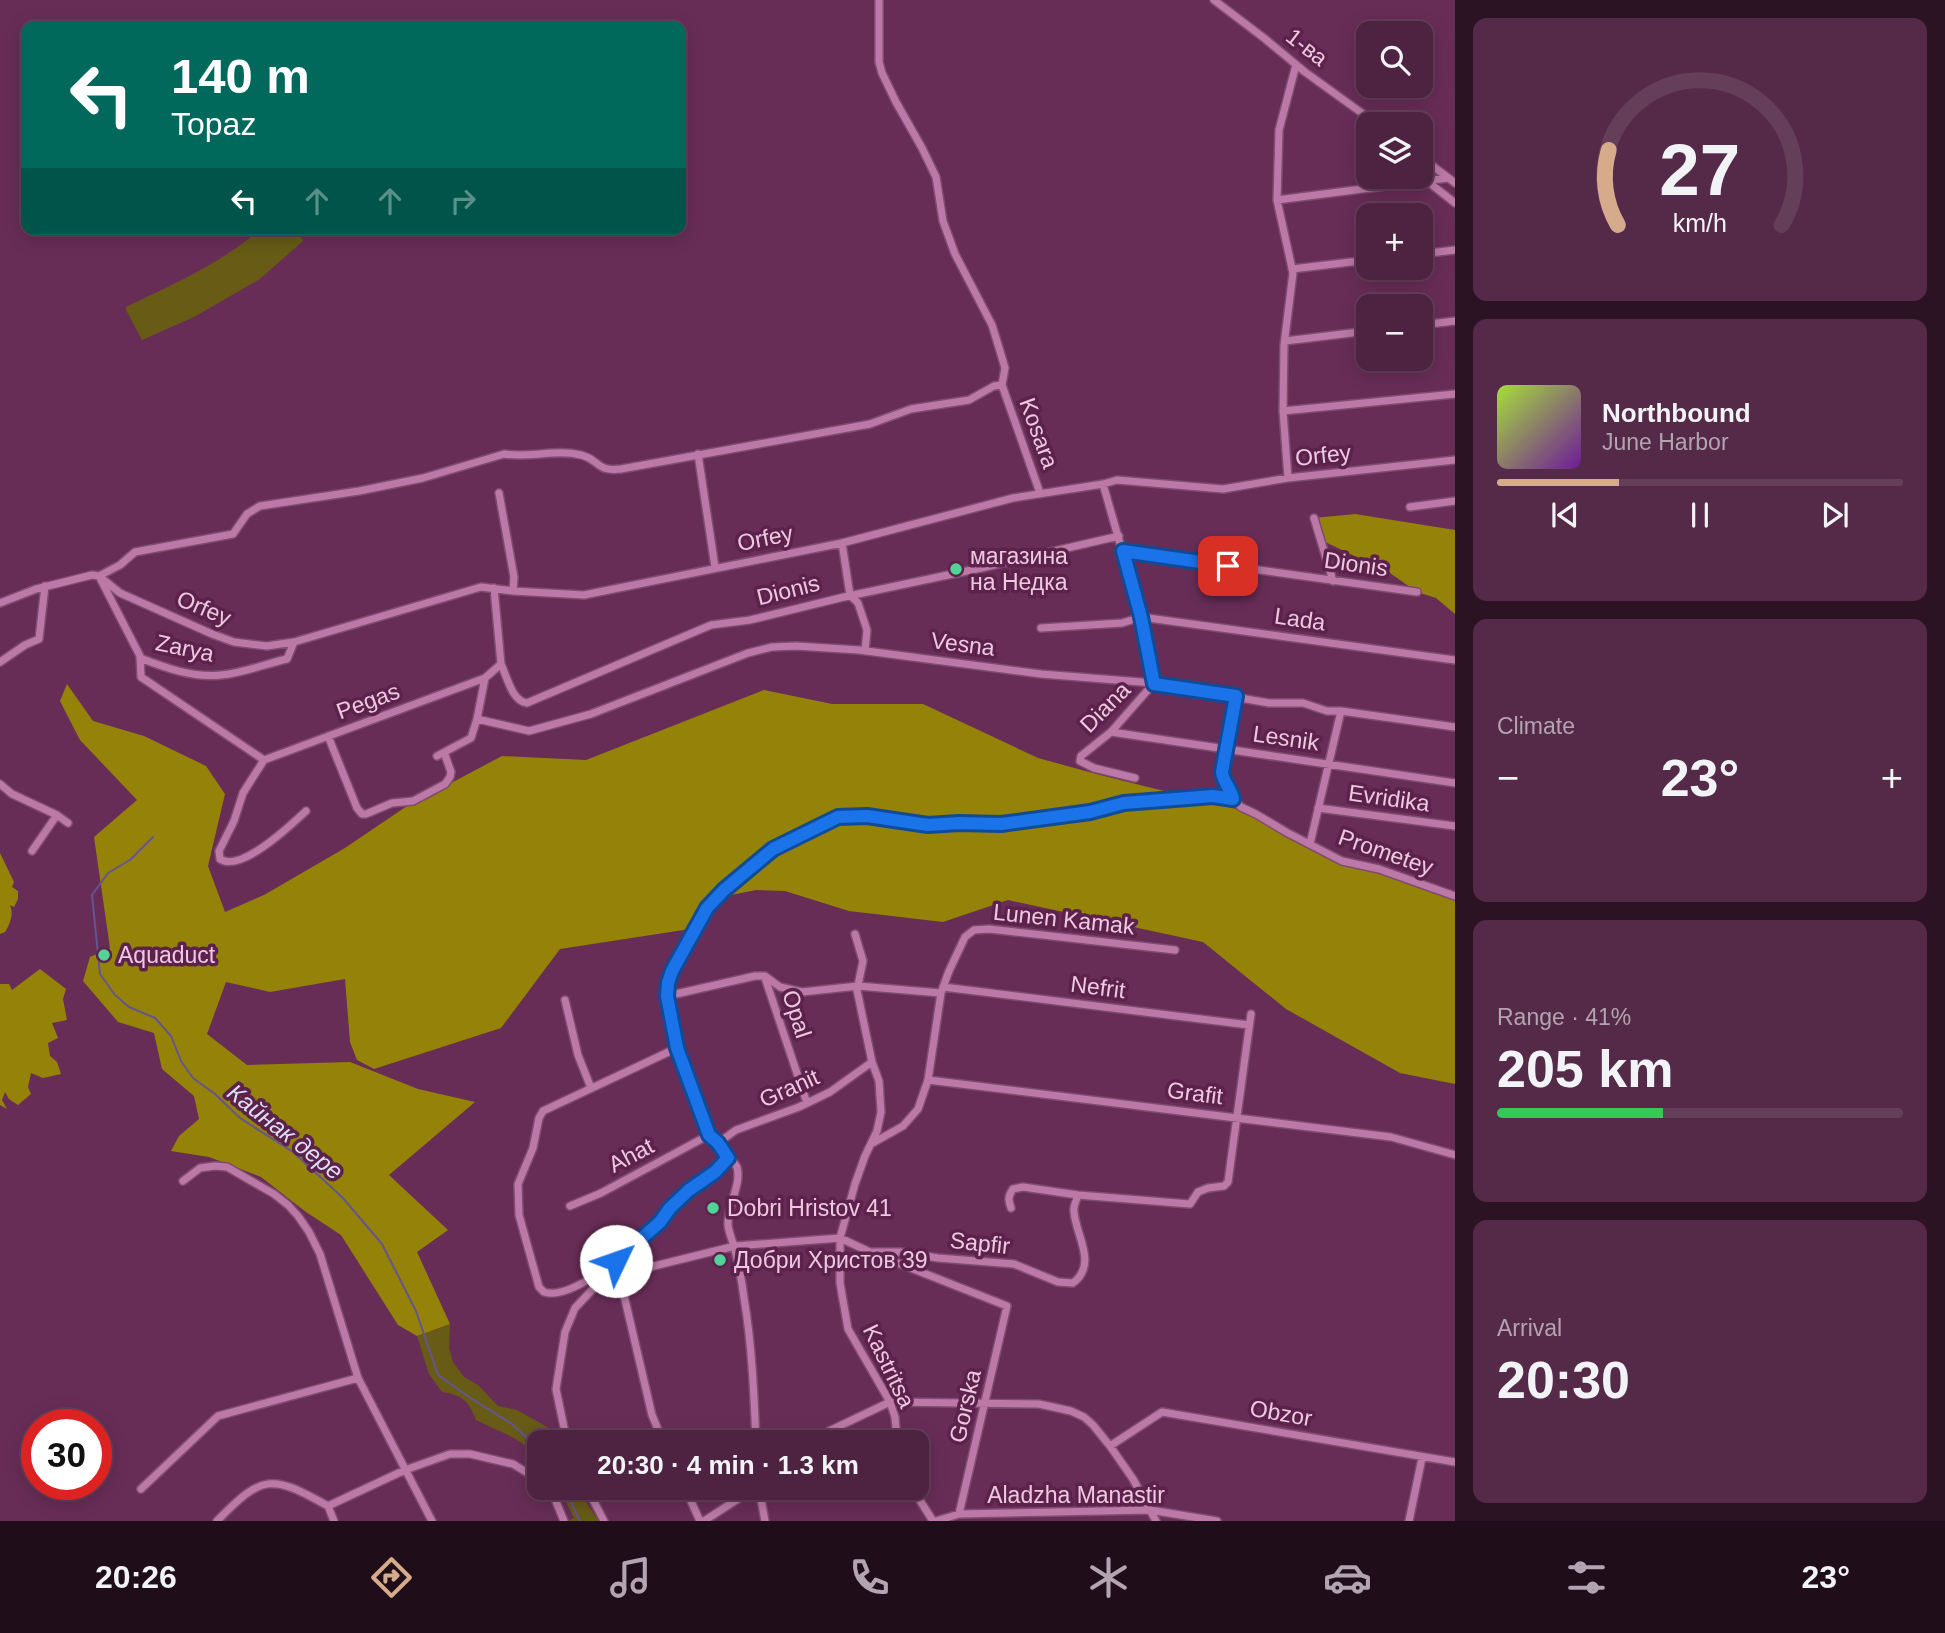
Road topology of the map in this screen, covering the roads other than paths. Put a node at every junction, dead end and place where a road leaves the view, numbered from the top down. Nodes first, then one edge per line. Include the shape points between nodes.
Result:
1 (879, 0) edge
2 (1213, 0) edge
3 (1296, 65) junction
4 (1361, 112) edge
5 (1433, 166) edge
6 (1452, 180) edge
7 (1433, 181) edge
8 (1433, 186) edge
9 (1364, 189) edge
10 (1277, 200) junction
11 (1455, 203) edge
12 (1455, 250) edge
13 (1433, 253) edge
14 (1356, 261) edge
15 (1292, 269) junction
16 (1455, 321) edge
17 (1433, 324) edge
18 (1356, 332) edge
19 (1285, 341) junction
20 (1002, 385) junction
21 (1455, 394) edge
22 (1283, 411) junction
23 (698, 454) junction
24 (1455, 460) edge
25 (1288, 478) junction
26 (1103, 484) junction
27 (499, 493) dead end
28 (1040, 493) junction
29 (1455, 501) edge
30 (1410, 507) dead end
31 (1314, 518) dead end
32 (1119, 536) junction
33 (842, 543) junction
34 (1123, 551) junction
35 (715, 568) junction
36 (99, 576) junction
37 (1333, 581) junction
38 (45, 586) junction
39 (494, 588) junction
40 (513, 591) junction
41 (1417, 592) dead end
42 (850, 595) junction
43 (0, 603) edge
44 (1141, 617) junction
45 (1041, 628) dead end
46 (294, 642) junction
47 (864, 651) junction
48 (140, 658) junction
49 (1455, 660) edge
50 (0, 662) edge
51 (501, 664) junction
52 (485, 678) junction
53 (1154, 684) junction
54 (1236, 696) junction
55 (1340, 711) junction
56 (477, 719) junction
57 (1455, 727) edge
58 (1111, 732) junction
59 (328, 736) junction
60 (1227, 750) junction
61 (264, 760) junction
62 (1328, 763) junction
63 (1135, 778) dead end
64 (1455, 783) edge
65 (0, 784) edge
66 (1233, 799) junction
67 (1318, 808) junction
68 (306, 811) dead end
69 (57, 815) junction
70 (68, 822) dead end
71 (1455, 826) edge
72 (1310, 844) junction
73 (32, 851) dead end
74 (1455, 896) edge
75 (855, 934) dead end
76 (1175, 950) dead end
77 (765, 976) junction
78 (858, 986) junction
79 (942, 990) junction
80 (667, 996) junction
81 (565, 1000) dead end
82 (1251, 1014) dead end
83 (1249, 1025) junction
84 (677, 1048) junction
85 (872, 1062) junction
86 (928, 1080) junction
87 (591, 1088) junction
88 (807, 1103) junction
89 (1238, 1117) junction
90 (709, 1135) junction
91 (718, 1143) junction
92 (870, 1144) junction
93 (1455, 1155) edge
94 (728, 1158) junction
95 (183, 1181) dead end
96 (1077, 1195) junction
97 (570, 1206) dead end
98 (1011, 1208) dead end
99 (840, 1238) junction
100 (735, 1247) junction
101 (870, 1252) junction
102 (616, 1261) junction
103 (618, 1275) junction
104 (358, 1378) junction
105 (890, 1402) junction
106 (986, 1403) junction
107 (565, 1430) edge
108 (658, 1430) edge
109 (755, 1430) edge
110 (831, 1430) edge
111 (896, 1430) edge
112 (1110, 1446) junction
113 (1422, 1458) junction
114 (1455, 1462) edge
115 (405, 1470) junction
116 (527, 1473) edge
117 (141, 1489) dead end
118 (555, 1500) edge
119 (593, 1500) edge
120 (691, 1500) edge
121 (737, 1500) edge
122 (760, 1500) edge
123 (920, 1500) edge
124 (328, 1506) junction
125 (1150, 1510) junction
126 (959, 1514) junction
127 (1013, 1517) edge
128 (217, 1521) edge
129 (334, 1521) edge
130 (432, 1521) edge
131 (564, 1521) edge
132 (604, 1521) edge
133 (702, 1521) edge
134 (765, 1521) edge
135 (934, 1521) edge
136 (1156, 1521) edge
137 (1217, 1521) edge
138 (1409, 1521) edge

1 - 20 street, Kosara via 882,73 936,177 943,221 955,254 1000,351 1005,368
2 - 3 street, 1-ва
3 - 4 street, 1-ва
3 - 10 street via 1279,130
5 - 6 street
6 - 7 street
8 - 11 street
9 - 10 street
10 - 15 street
12 - 13 street
14 - 15 street
15 - 19 street
16 - 17 street
18 - 19 street
19 - 22 street
20 - 23 street via 970,400 911,409 870,424
20 - 28 street, Kosara
21 - 22 street
22 - 25 street
23 - 35 street
23 - 36 street via 609,471 580,455 504,454 423,478 260,506 247,514 233,534 135,552
24 - 25 street, Orfey
25 - 26 street, Orfey via 1223,489 1117,480
26 - 28 street, Orfey
26 - 32 street
27 - 40 street
28 - 33 street, Orfey
29 - 30 street
31 - 37 street
32 - 34 street
32 - 42 street, Dionis
33 - 35 street, Orfey
33 - 42 street
34 - 37 street, Dionis
34 - 44 street
35 - 40 street, Orfey via 584,595
36 - 38 street
36 - 46 street, Orfey via 120,593 234,642 267,646
36 - 48 street, Zarya
37 - 41 street, Dionis
38 - 43 street
38 - 50 street via 39,639
39 - 40 street, Orfey
39 - 46 street, Orfey via 481,587
39 - 51 street, Dionis
42 - 47 street via 858,603 867,630
42 - 51 street, Dionis via 711,625 527,703 516,698
44 - 45 street, Lada
44 - 49 street, Lada
44 - 53 street
46 - 48 street, Zarya via 286,659 222,675 175,671
47 - 53 street, Vesna
47 - 56 street, Vesna via 772,647 591,714 529,731
48 - 61 street, Zarya via 141,677
51 - 52 street
52 - 56 street
52 - 59 street, Pegas
53 - 54 street, Vesna
53 - 58 street, Diana
54 - 55 street, Vesna
54 - 60 street
55 - 57 street, Vesna
55 - 62 street
56 - 59 street via 471,738 441,754 451,772 446,784 414,801 392,803 366,814 357,808
58 - 60 street, Lesnik
58 - 63 street, Diana via 1080,761
59 - 61 street, Pegas
60 - 62 street, Lesnik
60 - 66 street via 1222,772
61 - 68 street via 243,793 219,851 222,862 243,859 278,837
62 - 64 street, Lesnik
62 - 67 street
65 - 69 street
66 - 72 street, Prometey
66 - 80 street via 1213,796 1124,803 1001,824 928,825 867,816 838,817 773,849 724,890 707,908 672,971
67 - 71 street, Evridika
67 - 72 street
69 - 70 street
69 - 73 street
72 - 74 street, Prometey via 1342,861
75 - 78 street, Kastritsa via 863,961
76 - 79 street, Lunen Kamak via 974,930 965,937
77 - 78 street, Nefrit via 780,987 802,992
77 - 80 street
77 - 88 street, Opal
78 - 79 street, Nefrit
78 - 85 street, Kastritsa
79 - 83 street, Nefrit
79 - 86 street
80 - 84 street
81 - 87 street
82 - 83 street
83 - 89 street
84 - 87 street
84 - 90 street
85 - 88 street, Granit
85 - 92 street, Kastritsa via 879,1080 881,1112
86 - 89 street, Grafit
86 - 92 street via 918,1109 904,1126
87 - 102 street via 543,1111 539,1118 518,1184 519,1215 544,1292 555,1293 591,1280
88 - 91 street, Granit via 736,1130
89 - 93 street, Grafit via 1391,1137
89 - 96 street via 1227,1182 1198,1192 1190,1204
90 - 91 street
90 - 97 street, Ahat
91 - 94 street
92 - 99 street, Kastritsa
94 - 100 street via 738,1177 728,1211 729,1235
94 - 102 street
95 - 104 street via 200,1168 228,1167 274,1194 298,1216 320,1254
96 - 98 street via 1013,1189 1008,1200
96 - 101 street, Sapfir via 1073,1210 1086,1256 1082,1273 1073,1283 1058,1282 1014,1264
99 - 100 street
99 - 101 street
99 - 105 street, Kastritsa via 840,1283 848,1329
100 - 103 street
100 - 109 street via 745,1300
101 - 106 street, Gorska via 1007,1306
102 - 103 street
102 - 107 street via 575,1308 565,1332 556,1389
103 - 108 street
104 - 115 street
104 - 117 street via 218,1416
105 - 106 street
105 - 110 street
105 - 111 street, Kastritsa
106 - 112 street via 1038,1404 1071,1411 1084,1417
106 - 126 street, Gorska
112 - 113 street, Obzor via 1162,1412
112 - 125 street
113 - 114 street, Obzor
113 - 138 street
115 - 116 street via 450,1454 470,1454 513,1464
115 - 124 street
115 - 130 street
118 - 131 street
119 - 132 street
120 - 133 street
121 - 133 street
122 - 134 street
123 - 135 street
124 - 128 street via 298,1488 265,1483 239,1498
124 - 129 street
125 - 127 street, Aladzha Manastir
125 - 136 street
125 - 137 street, Aladzha Manastir
126 - 127 street, Aladzha Manastir
126 - 135 street, Aladzha Manastir

